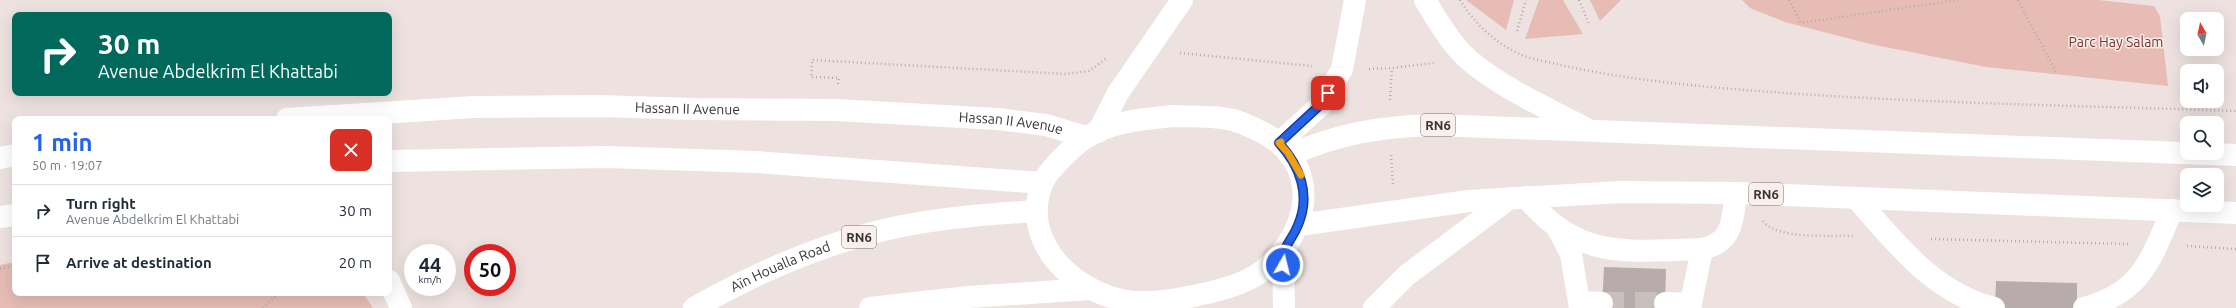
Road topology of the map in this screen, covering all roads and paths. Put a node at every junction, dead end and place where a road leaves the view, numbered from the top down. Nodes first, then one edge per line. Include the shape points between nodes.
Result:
1 (1182, 0) edge
2 (1355, 0) edge
3 (1425, 0) edge
4 (1460, 0) edge
5 (1526, 0) edge
6 (1579, 0) edge
7 (1789, 0) edge
8 (1958, 0) edge
9 (2018, 0) edge
10 (1589, 24) dead end
11 (1517, 31) dead end
12 (2057, 74) dead end
13 (2236, 111) edge
14 (334, 116) edge
15 (1592, 132) junction
16 (1092, 134) junction
17 (1284, 149) junction
18 (12, 156) edge
19 (2236, 156) edge
20 (0, 158) edge
21 (392, 161) edge
22 (1042, 183) junction
23 (1741, 193) junction
24 (1518, 197) junction
25 (1856, 198) junction
26 (2172, 210) junction
27 (1037, 211) junction
28 (2236, 213) edge
29 (12, 215) edge
30 (0, 217) edge
31 (1299, 225) junction
32 (1558, 229) junction
33 (1892, 238) junction
34 (2157, 245) junction
35 (1702, 248) junction
36 (2236, 249) edge
37 (1283, 250) junction
38 (12, 266) edge
39 (0, 269) edge
40 (392, 288) edge
41 (1090, 289) junction
42 (276, 296) edge
43 (1602, 303) tunnel mouth
44 (1665, 303) tunnel mouth
45 (1124, 304) edge
46 (1580, 305) edge
47 (1691, 306) edge
48 (263, 308) edge
49 (401, 308) edge
50 (694, 308) edge
51 (870, 308) edge
52 (1284, 308) edge
53 (1374, 308) edge
54 (1994, 308) edge
55 (2084, 308) edge

1 - 16 main road
2 - 17 main road via 1342,69 1320,105
3 - 15 main road via 1459,50 1486,72 1529,100
4 - 13 path via 1481,27 1496,41 1523,56 1633,78 1754,91 1885,99
5 - 11 path
6 - 10 path
7 - 8 path via 1801,23
9 - 12 path
14 - 16 main road, Hassan II Avenue via 474,107 599,106 836,110 998,119
15 - 17 main road, RN6 via 1435,125 1389,126
15 - 19 main road, RN6
16 - 17 main road via 1134,120 1174,116 1208,117 1242,123
16 - 22 main road via 1062,158
17 - 31 main road via 1302,176 1304,202
18 - 20 main road
21 - 22 main road via 606,157 764,162
22 - 27 main road
23 - 24 main road, RN6 via 1620,192
23 - 25 main road, RN6
23 - 33 path via 1766,226 1783,233
23 - 35 main road via 1729,232 1723,241
24 - 31 main road, RN6 via 1394,210
24 - 32 main road
24 - 53 main road via 1407,275
25 - 26 main road, RN6
25 - 33 main road
26 - 28 main road, RN6
26 - 34 main road
27 - 41 main road via 1043,242 1062,270
27 - 50 main road, Aïn Houalla Road / RN6 via 962,216 901,226 849,240 800,255 730,287
29 - 30 main road
31 - 37 main road
32 - 35 main road via 1578,240 1622,251
32 - 46 main road via 1571,254
33 - 34 path
33 - 54 main road via 1944,287 1977,304
34 - 36 path
34 - 55 main road via 2145,269 2127,290 2103,303
35 - 47 main road
37 - 45 main road via 1260,273 1221,290 1177,300
37 - 52 main road
38 - 39 path
40 - 49 main road
41 - 45 main road
41 - 51 main road via 968,297
42 - 48 path
43 - 46 main road
44 - 47 main road

